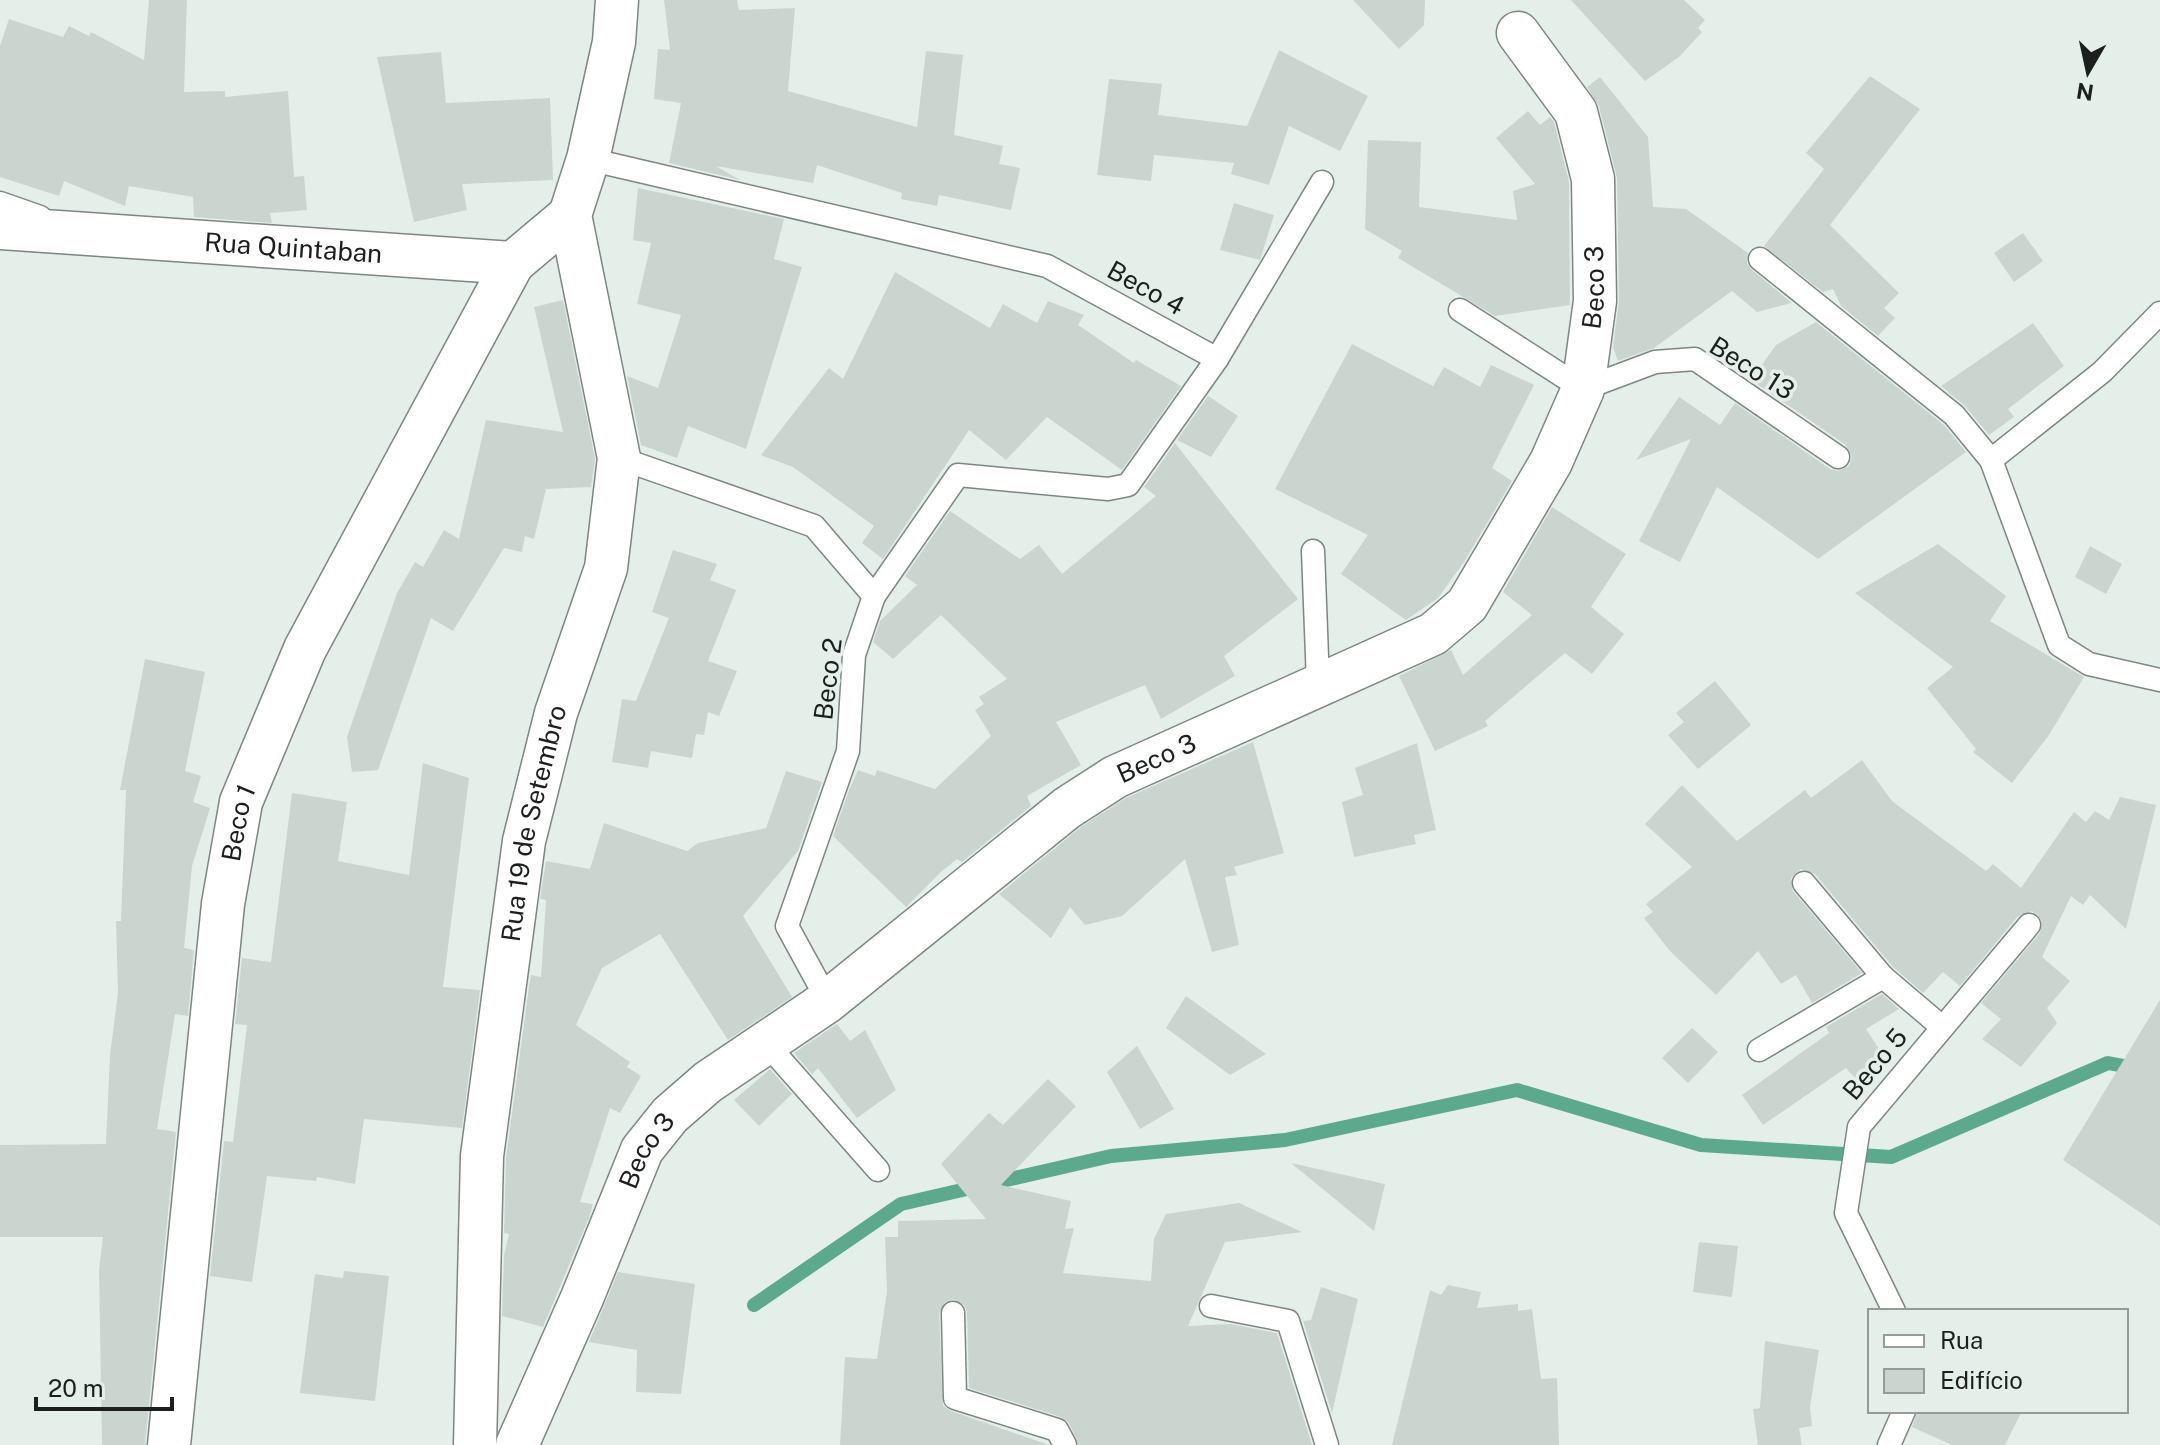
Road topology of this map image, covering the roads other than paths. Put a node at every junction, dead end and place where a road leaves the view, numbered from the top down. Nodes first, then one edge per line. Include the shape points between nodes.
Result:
1 (617, 0) edge
2 (1518, 33) dead end
3 (588, 159) junction
4 (1322, 182) dead end
5 (0, 203) edge
6 (570, 215) junction
7 (0, 228) edge
8 (87, 233) junction
9 (1760, 259) dead end
10 (513, 263) junction
11 (1460, 310) dead end
12 (2160, 313) edge
13 (1217, 359) junction
14 (1583, 389) junction
15 (1838, 457) dead end
16 (619, 458) junction
17 (1991, 460) junction
18 (1313, 551) dead end
19 (874, 596) junction
20 (2160, 680) edge
21 (1318, 683) junction
22 (1804, 883) dead end
23 (2029, 925) dead end
24 (1883, 977) junction
25 (828, 1001) junction
26 (1942, 1027) junction
27 (765, 1042) junction
28 (1759, 1050) dead end
29 (878, 1170) dead end
30 (1211, 1306) dead end
31 (1893, 1309) edge
32 (953, 1313) dead end
33 (1903, 1413) edge
34 (169, 1445) edge
35 (475, 1445) edge
36 (517, 1445) edge
37 (1065, 1445) edge
38 (1327, 1445) edge
39 (1889, 1445) edge

1 - 3 street via 614,42
2 - 14 street, Beco 3 via 1576,112 1593,179 1595,301
3 - 6 street
3 - 13 lane, Beco 4 via 1047,266
4 - 13 lane
5 - 8 lane
6 - 10 street
6 - 16 street, Rua 19 de Setembro
7 - 8 street, Rua Quintaban
8 - 10 street, Rua Quintaban
9 - 17 lane via 1954,415
10 - 34 street, Beco 1 via 305,649 241,802 223,904
11 - 14 lane
12 - 17 lane via 2102,372
13 - 19 lane via 1128,485 1108,489 958,475
14 - 15 lane, Beco 13 via 1655,362 1695,359
14 - 21 street, Beco 3 via 1551,462 1467,605 1433,634
16 - 19 lane via 814,526
16 - 35 street, Rua 19 de Setembro via 606,568 556,713 524,841 482,1156
17 - 20 lane via 2059,645 2089,664
18 - 21 lane
19 - 25 lane, Beco 2 via 854,655 848,751 787,926
21 - 25 street, Beco 3 via 1115,777 1067,808
22 - 24 lane
23 - 26 lane, Beco 5
24 - 26 lane
24 - 28 lane
25 - 27 street, Beco 3
26 - 31 lane, Beco 5 via 1859,1127 1846,1213
27 - 29 lane
27 - 36 street, Beco 3 via 670,1115 642,1150
30 - 38 lane via 1288,1321
32 - 37 lane via 955,1398 1057,1430
33 - 39 lane

